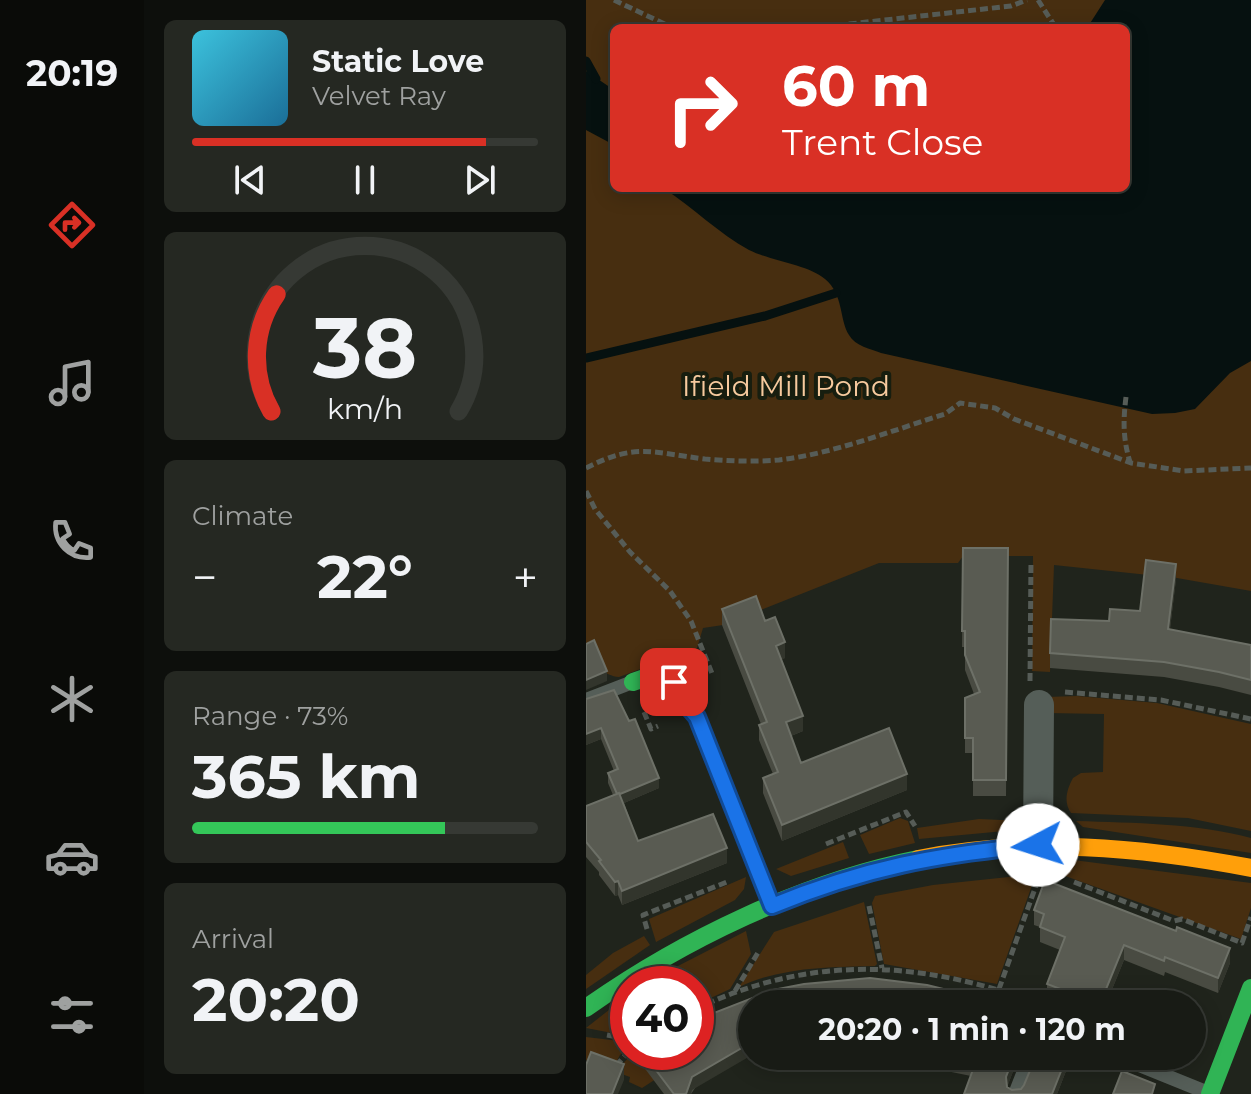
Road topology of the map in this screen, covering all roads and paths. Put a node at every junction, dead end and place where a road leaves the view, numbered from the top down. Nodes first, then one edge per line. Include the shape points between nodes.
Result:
1 (614, 0) edge
2 (1027, 0) edge
3 (1038, 0) edge
4 (665, 24) edge
5 (849, 24) edge
6 (1053, 24) edge
7 (1126, 397) dead end
8 (1131, 463) junction
9 (586, 468) edge
10 (1251, 468) edge
11 (586, 491) edge
12 (1031, 561) dead end
13 (714, 679) dead end
14 (633, 682) joint
15 (1040, 698) junction
16 (586, 700) edge
17 (1251, 719) edge
18 (1039, 860) junction
19 (1251, 868) edge
20 (1067, 880) dead end
21 (867, 896) dead end
22 (772, 906) junction
23 (1251, 917) edge
24 (766, 940) dead end
25 (882, 968) junction
26 (1251, 988) edge
27 (999, 989) joint
28 (734, 992) junction
29 (714, 1001) edge
30 (586, 1008) edge
31 (615, 1070) edge
32 (1024, 1070) edge
33 (1151, 1070) edge
34 (613, 1073) edge
35 (1015, 1094) edge
36 (1210, 1094) edge

1 - 4 path
2 - 5 path
3 - 6 path
7 - 8 path via 1123,422
8 - 9 path via 995,408 960,403 945,414 804,456 705,459 649,450
8 - 10 path via 1184,471
11 - 13 path via 621,542 670,591 691,621
12 - 15 path via 1030,692
14 - 16 lane
14 - 22 street via 656,674 670,677 694,712
15 - 17 path via 1146,698
15 - 18 street
18 - 19 street via 1098,845
18 - 22 street via 967,852 845,877
18 - 27 path
20 - 23 path via 1242,943
21 - 25 path
22 - 30 street via 648,967
24 - 28 path
25 - 27 path
25 - 28 path via 807,973
26 - 36 street
28 - 29 path
31 - 34 path
32 - 35 lane
33 - 36 lane

